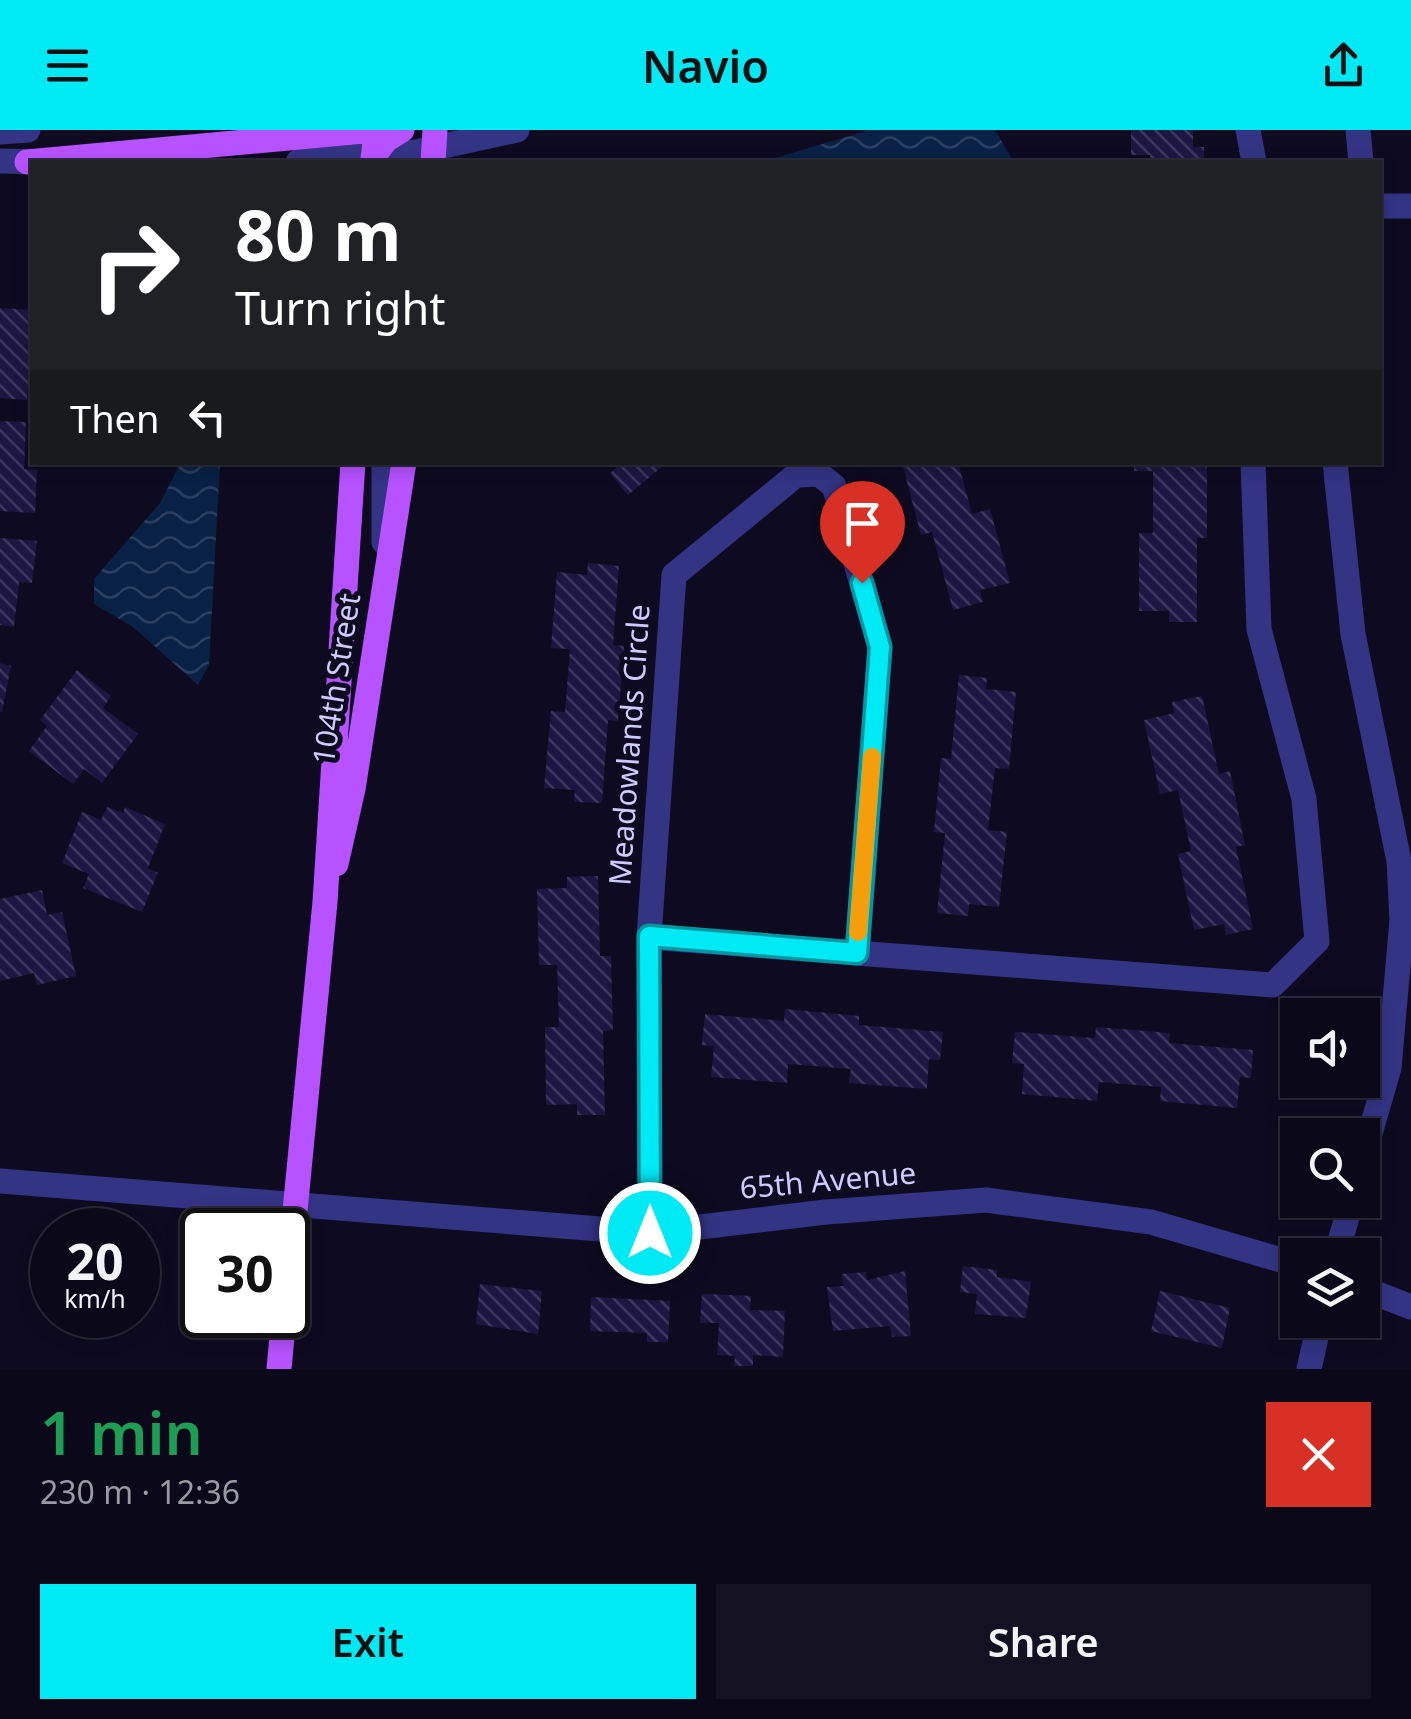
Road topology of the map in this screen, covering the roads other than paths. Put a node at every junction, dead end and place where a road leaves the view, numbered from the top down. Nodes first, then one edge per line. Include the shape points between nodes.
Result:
1 (28, 130) edge
2 (515, 130) edge
3 (1248, 130) edge
4 (1358, 130) edge
5 (0, 132) edge
6 (402, 144) edge
7 (69, 160) edge
8 (310, 160) edge
9 (475, 160) edge
10 (1254, 160) edge
11 (1361, 160) edge
12 (0, 161) edge
13 (27, 162) joint
14 (30, 162) edge
15 (1382, 206) edge
16 (1411, 206) edge
17 (354, 465) edge
18 (384, 465) edge
19 (404, 465) edge
20 (1253, 465) edge
21 (1334, 465) edge
22 (385, 582) junction
23 (1405, 862) edge
24 (325, 902) junction
25 (649, 936) junction
26 (857, 953) junction
27 (1374, 1118) edge
28 (0, 1181) edge
29 (296, 1204) junction
30 (296, 1208) edge
31 (650, 1233) junction
32 (1280, 1261) edge
33 (1380, 1295) edge
34 (1411, 1307) edge
35 (281, 1338) edge
36 (1316, 1338) edge
37 (278, 1369) edge
38 (1308, 1369) edge

1 - 5 street
2 - 6 street
2 - 9 street
3 - 10 street
4 - 11 street
6 - 7 main road
6 - 8 street
12 - 13 street
13 - 14 main road
15 - 16 street
17 - 24 main road, 104th Street
18 - 22 street
19 - 22 main road, 104th Street
20 - 26 street via 1259,629 1304,798 1318,940 1273,986
21 - 23 street via 1353,634
22 - 24 main road, 104th Street via 348,819
23 - 27 street via 1389,1068
24 - 29 main road, 104th Street
25 - 26 street
25 - 26 street, Meadowlands Circle via 674,574 796,475 819,474 834,486 880,647
25 - 31 street, Meadowlands Circle
28 - 29 street, 65th Avenue
29 - 30 main road, 104th Street
29 - 31 street, 65th Avenue
31 - 32 street, 65th Avenue via 986,1200 1151,1222
33 - 34 street
35 - 37 main road
36 - 38 street

